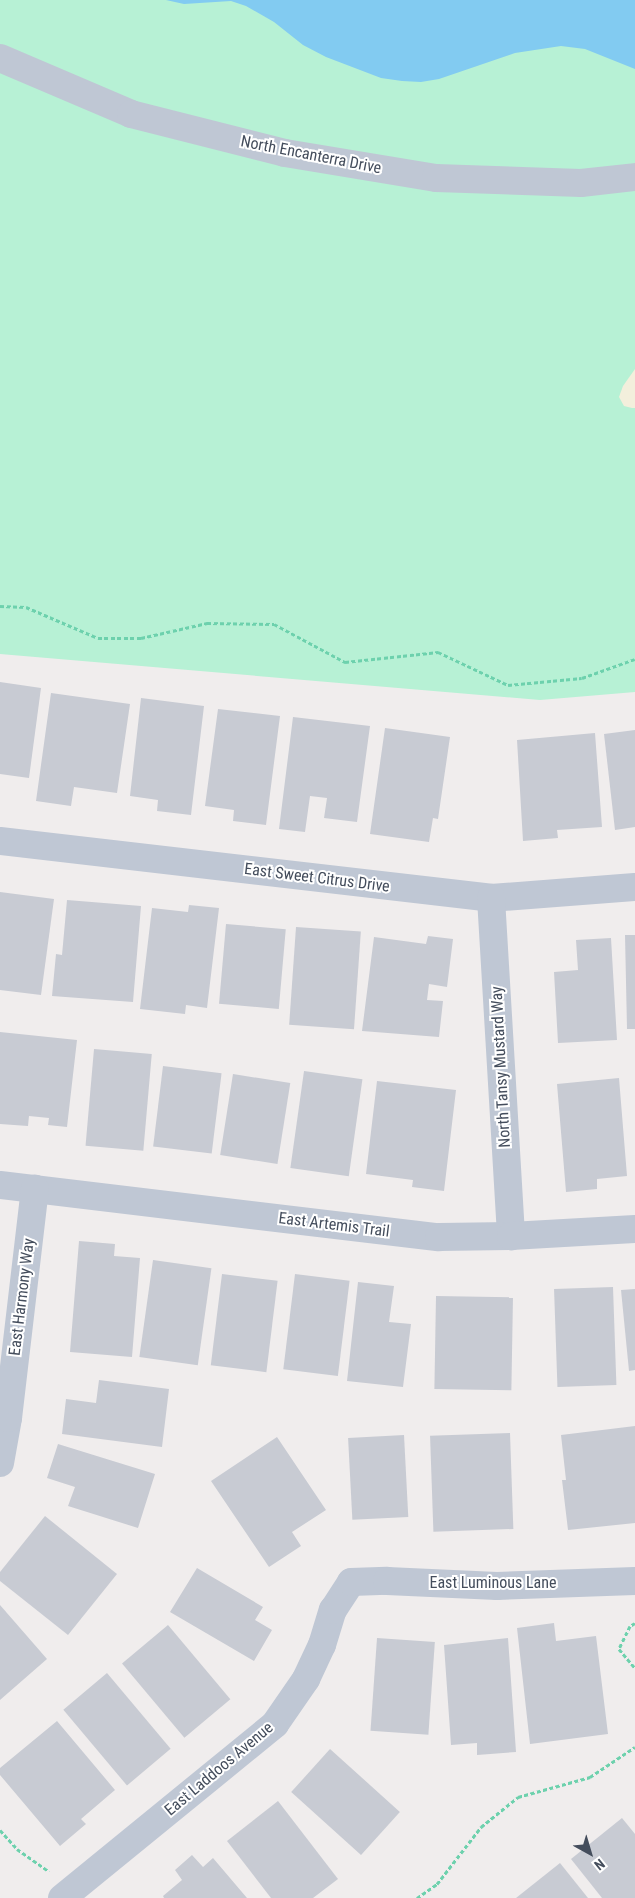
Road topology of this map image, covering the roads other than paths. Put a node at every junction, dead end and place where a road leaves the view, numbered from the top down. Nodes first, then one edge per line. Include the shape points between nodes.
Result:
1 (0, 59) edge
2 (635, 177) edge
3 (0, 842) edge
4 (635, 888) edge
5 (491, 898) junction
6 (0, 1185) edge
7 (35, 1189) junction
8 (635, 1229) edge
9 (511, 1236) junction
10 (0, 1463) edge
11 (635, 1581) edge
12 (351, 1582) joint
13 (65, 1896) edge

1 - 2 street, North Encanterra Drive via 131,114 285,153 436,178 581,183
3 - 5 street, East Sweet Citrus Drive
4 - 5 street, East Sweet Citrus Drive
5 - 9 street, North Tansy Mustard Way
6 - 7 street, East Artemis Trail
7 - 9 street, East Artemis Trail via 439,1237
7 - 10 street, East Harmony Way
8 - 9 street, East Artemis Trail
11 - 12 street, East Luminous Lane via 497,1586
12 - 13 street, East Laddoos Avenue via 333,1610 322,1645 306,1679 275,1724

